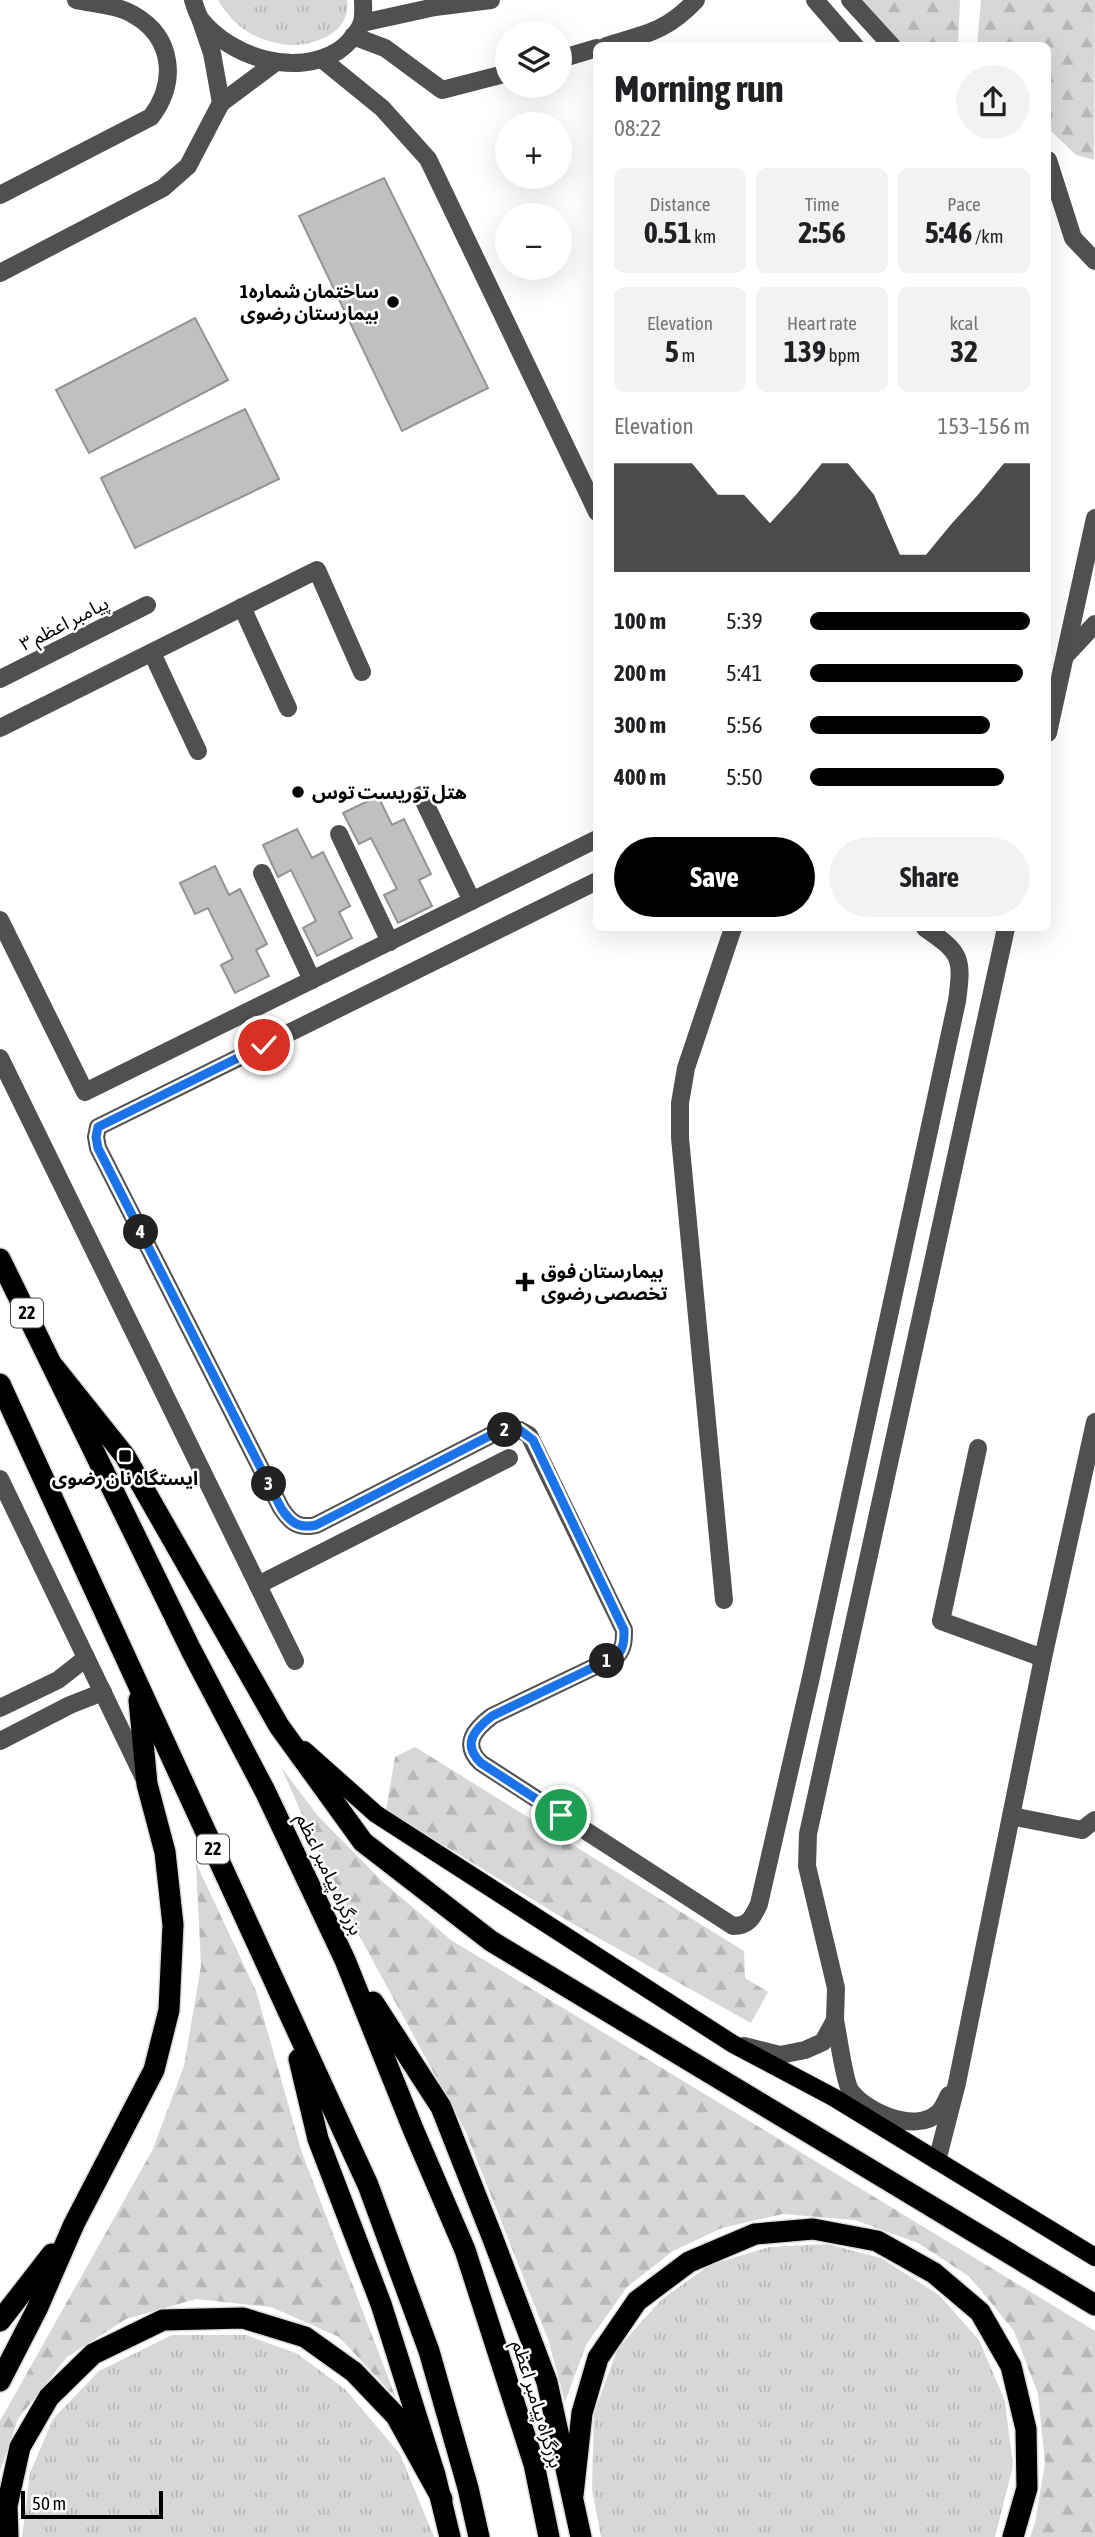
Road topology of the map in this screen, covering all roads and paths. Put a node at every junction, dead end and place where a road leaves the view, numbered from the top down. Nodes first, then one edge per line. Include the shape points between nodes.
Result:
1 (76, 0) edge
2 (193, 0) edge
3 (363, 0) edge
4 (491, 0) edge
5 (696, 0) edge
6 (815, 0) edge
7 (850, 0) edge
8 (200, 18) junction
9 (357, 30) junction
10 (619, 42) edge
11 (852, 42) edge
12 (888, 42) edge
13 (593, 49) edge
14 (572, 55) edge
15 (323, 60) junction
16 (276, 62) junction
17 (495, 76) edge
18 (221, 103) junction
19 (1051, 169) edge
20 (0, 195) edge
21 (1095, 261) edge
22 (0, 273) edge
23 (593, 504) edge
24 (1095, 518) edge
25 (147, 605) dead end
26 (242, 607) junction
27 (1095, 624) edge
28 (152, 653) junction
29 (1065, 656) junction
30 (362, 672) dead end
31 (0, 679) edge
32 (288, 708) dead end
33 (1051, 719) edge
34 (0, 728) edge
35 (198, 751) dead end
36 (421, 795) dead end
37 (339, 834) dead end
38 (593, 841) edge
39 (262, 873) dead end
40 (593, 883) edge
41 (472, 901) junction
42 (2, 931) edge
43 (732, 931) edge
44 (929, 931) edge
45 (1005, 931) edge
46 (390, 942) junction
47 (312, 980) junction
48 (0, 1058) edge
49 (0, 1259) edge
50 (54, 1367) junction
51 (0, 1384) edge
52 (1095, 1422) edge
53 (978, 1448) dead end
54 (509, 1458) dead end
55 (0, 1479) edge
56 (258, 1585) junction
57 (724, 1600) dead end
58 (86, 1658) junction
59 (1043, 1658) junction
60 (295, 1661) dead end
61 (137, 1682) junction
62 (103, 1692) junction
63 (0, 1708) edge
64 (279, 1726) junction
65 (0, 1741) edge
66 (147, 1784) junction
67 (1011, 1816) junction
68 (1095, 1820) edge
69 (345, 1960) junction
70 (289, 2016) junction
71 (835, 2020) junction
72 (733, 2044) junction
73 (957, 2083) junction
74 (937, 2161) junction
75 (74, 2224) junction
76 (1095, 2257) edge
77 (1095, 2305) edge
78 (0, 2322) edge
79 (0, 2381) edge
80 (573, 2495) junction
81 (442, 2499) junction
82 (8, 2537) edge
83 (450, 2537) edge
84 (479, 2537) edge
85 (549, 2537) edge
86 (581, 2537) edge
87 (1013, 2537) edge

1 - 20 street via 132,14 151,28 164,49 169,76 163,102 151,117
2 - 8 street
3 - 9 street
4 - 9 street via 435,8
5 - 10 street via 676,20
6 - 11 street
7 - 12 street
8 - 16 street via 236,48
8 - 18 street
9 - 15 street via 346,46
9 - 17 street via 442,90
13 - 14 street
15 - 16 street
15 - 23 street via 382,108 428,159
16 - 18 street
18 - 22 street via 188,166 163,188
19 - 21 street via 1073,238
24 - 29 street
25 - 31 street, پیامبر اعظم ۳
26 - 28 street
26 - 30 street via 317,570
26 - 32 street
27 - 29 street
28 - 34 street
28 - 35 street
29 - 33 street
36 - 41 street
37 - 46 street
38 - 41 street
39 - 47 street
40 - 44 street via 98,1127 96,1137 288,1519 297,1525 316,1525 501,1430 529,1435 624,1630 624,1642 617,1656 492,1716 477,1728 471,1746 474,1756 733,1926 752,1919 759,1903 957,1001 961,969 952,947
41 - 46 street
42 - 47 street via 85,1092
43 - 57 street via 686,1068 680,1102
45 - 71 street via 808,1834 807,1866 836,1988
46 - 47 street
48 - 56 street
49 - 50 highway, بزرگراه پیامبر اعظم / 22
50 - 64 highway via 125,1457
50 - 69 highway, بزرگراه پیامبر اعظم
51 - 61 highway, 22
52 - 59 street
53 - 59 street via 941,1621
54 - 56 street
55 - 58 street
56 - 60 street
58 - 62 street
58 - 63 street via 58,1679
59 - 67 street
61 - 66 highway
61 - 70 highway, 22
62 - 65 street
62 - 66 street
64 - 72 main road via 376,1814
64 - 77 highway via 363,1842 491,1941
66 - 75 highway via 165,1852 173,1925 169,2010 154,2070
67 - 68 street via 1082,1830
67 - 73 street
69 - 80 highway via 441,2107 547,2382
69 - 85 highway, بزرگراه پیامبر اعظم via 465,2250 534,2464
70 - 81 highway via 318,2139 381,2304
70 - 84 highway via 368,2185 429,2351
71 - 72 street via 823,2042 805,2050 780,2055
71 - 73 street via 849,2089 887,2117 909,2122 930,2117 938,2113
72 - 74 main road via 833,2097
73 - 74 street
74 - 76 main road
75 - 78 highway
75 - 79 highway
80 - 86 highway
80 - 87 highway via 582,2413 598,2358 637,2301 689,2262 755,2234 813,2229 877,2241 934,2273 980,2312 1011,2366 1026,2429 1027,2488
81 - 82 highway via 396,2416 354,2372 305,2337 243,2318 163,2320 93,2354 49,2397 20,2447 6,2506
81 - 83 highway

